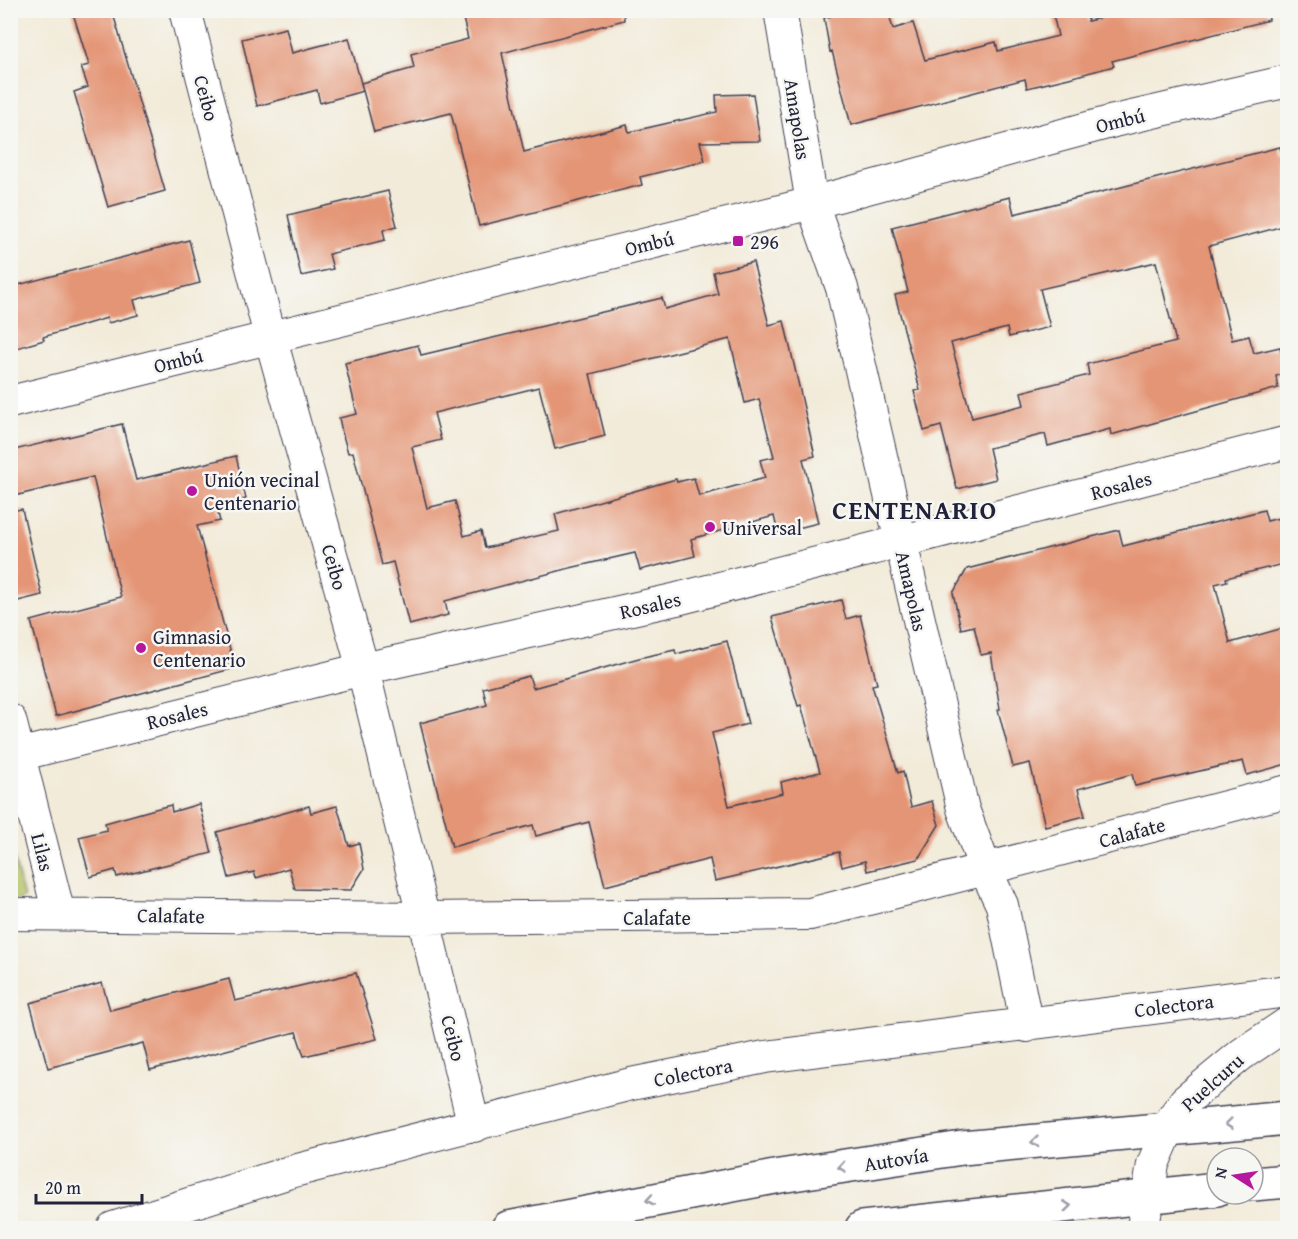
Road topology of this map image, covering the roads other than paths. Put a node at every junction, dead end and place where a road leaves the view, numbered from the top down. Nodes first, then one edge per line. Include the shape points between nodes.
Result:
1 (185, 10) edge
2 (780, 10) edge
3 (1287, 81) edge
4 (812, 202) junction
5 (270, 336) junction
6 (10, 402) edge
7 (1287, 442) edge
8 (900, 543) junction
9 (363, 669) junction
10 (10, 720) edge
11 (15, 756) edge
12 (1287, 791) edge
13 (986, 871) junction
14 (10, 914) edge
15 (58, 914) junction
16 (424, 918) junction
17 (1287, 991) edge
18 (1287, 1023) edge
19 (1027, 1026) junction
20 (1287, 1118) edge
21 (474, 1126) junction
22 (1168, 1130) junction
23 (1287, 1181) edge
24 (1265, 1183) edge
25 (1205, 1190) edge
26 (1146, 1197) junction
27 (113, 1228) edge
28 (508, 1228) edge
29 (862, 1228) edge
30 (1143, 1228) edge

1 - 5 street, Ceibo
2 - 4 street, Amapolas
3 - 4 street, Ombú via 1114,121
4 - 5 street, Ombú
4 - 8 street, Amapolas via 842,288
5 - 6 street, Ombú
5 - 9 street, Ceibo
7 - 8 street, Rosales
8 - 9 street, Rosales via 677,599
8 - 13 street, Amapolas via 963,809
9 - 11 street, Rosales
9 - 16 street, Ceibo
10 - 11 street, Lilas
11 - 15 street, Lilas
12 - 13 street, Calafate
13 - 16 street, Calafate via 810,915
13 - 19 street, Amapolas via 1002,905
14 - 15 street, Calafate
15 - 16 street, Calafate
16 - 21 street, Ceibo
17 - 19 street, Colectora
18 - 22 street, Puelcuru via 1185,1101
19 - 21 street, Colectora via 765,1057 631,1084
20 -> 22 street, Autovía
21 - 27 street, Colectora via 290,1172
22 - 26 street, Puelcuru via 1153,1164
22 -> 28 street, Autovía via 951,1150 769,1178
23 - 24 street
25 - 26 street
29 -> 26 street
26 - 30 street, Puelcuru

